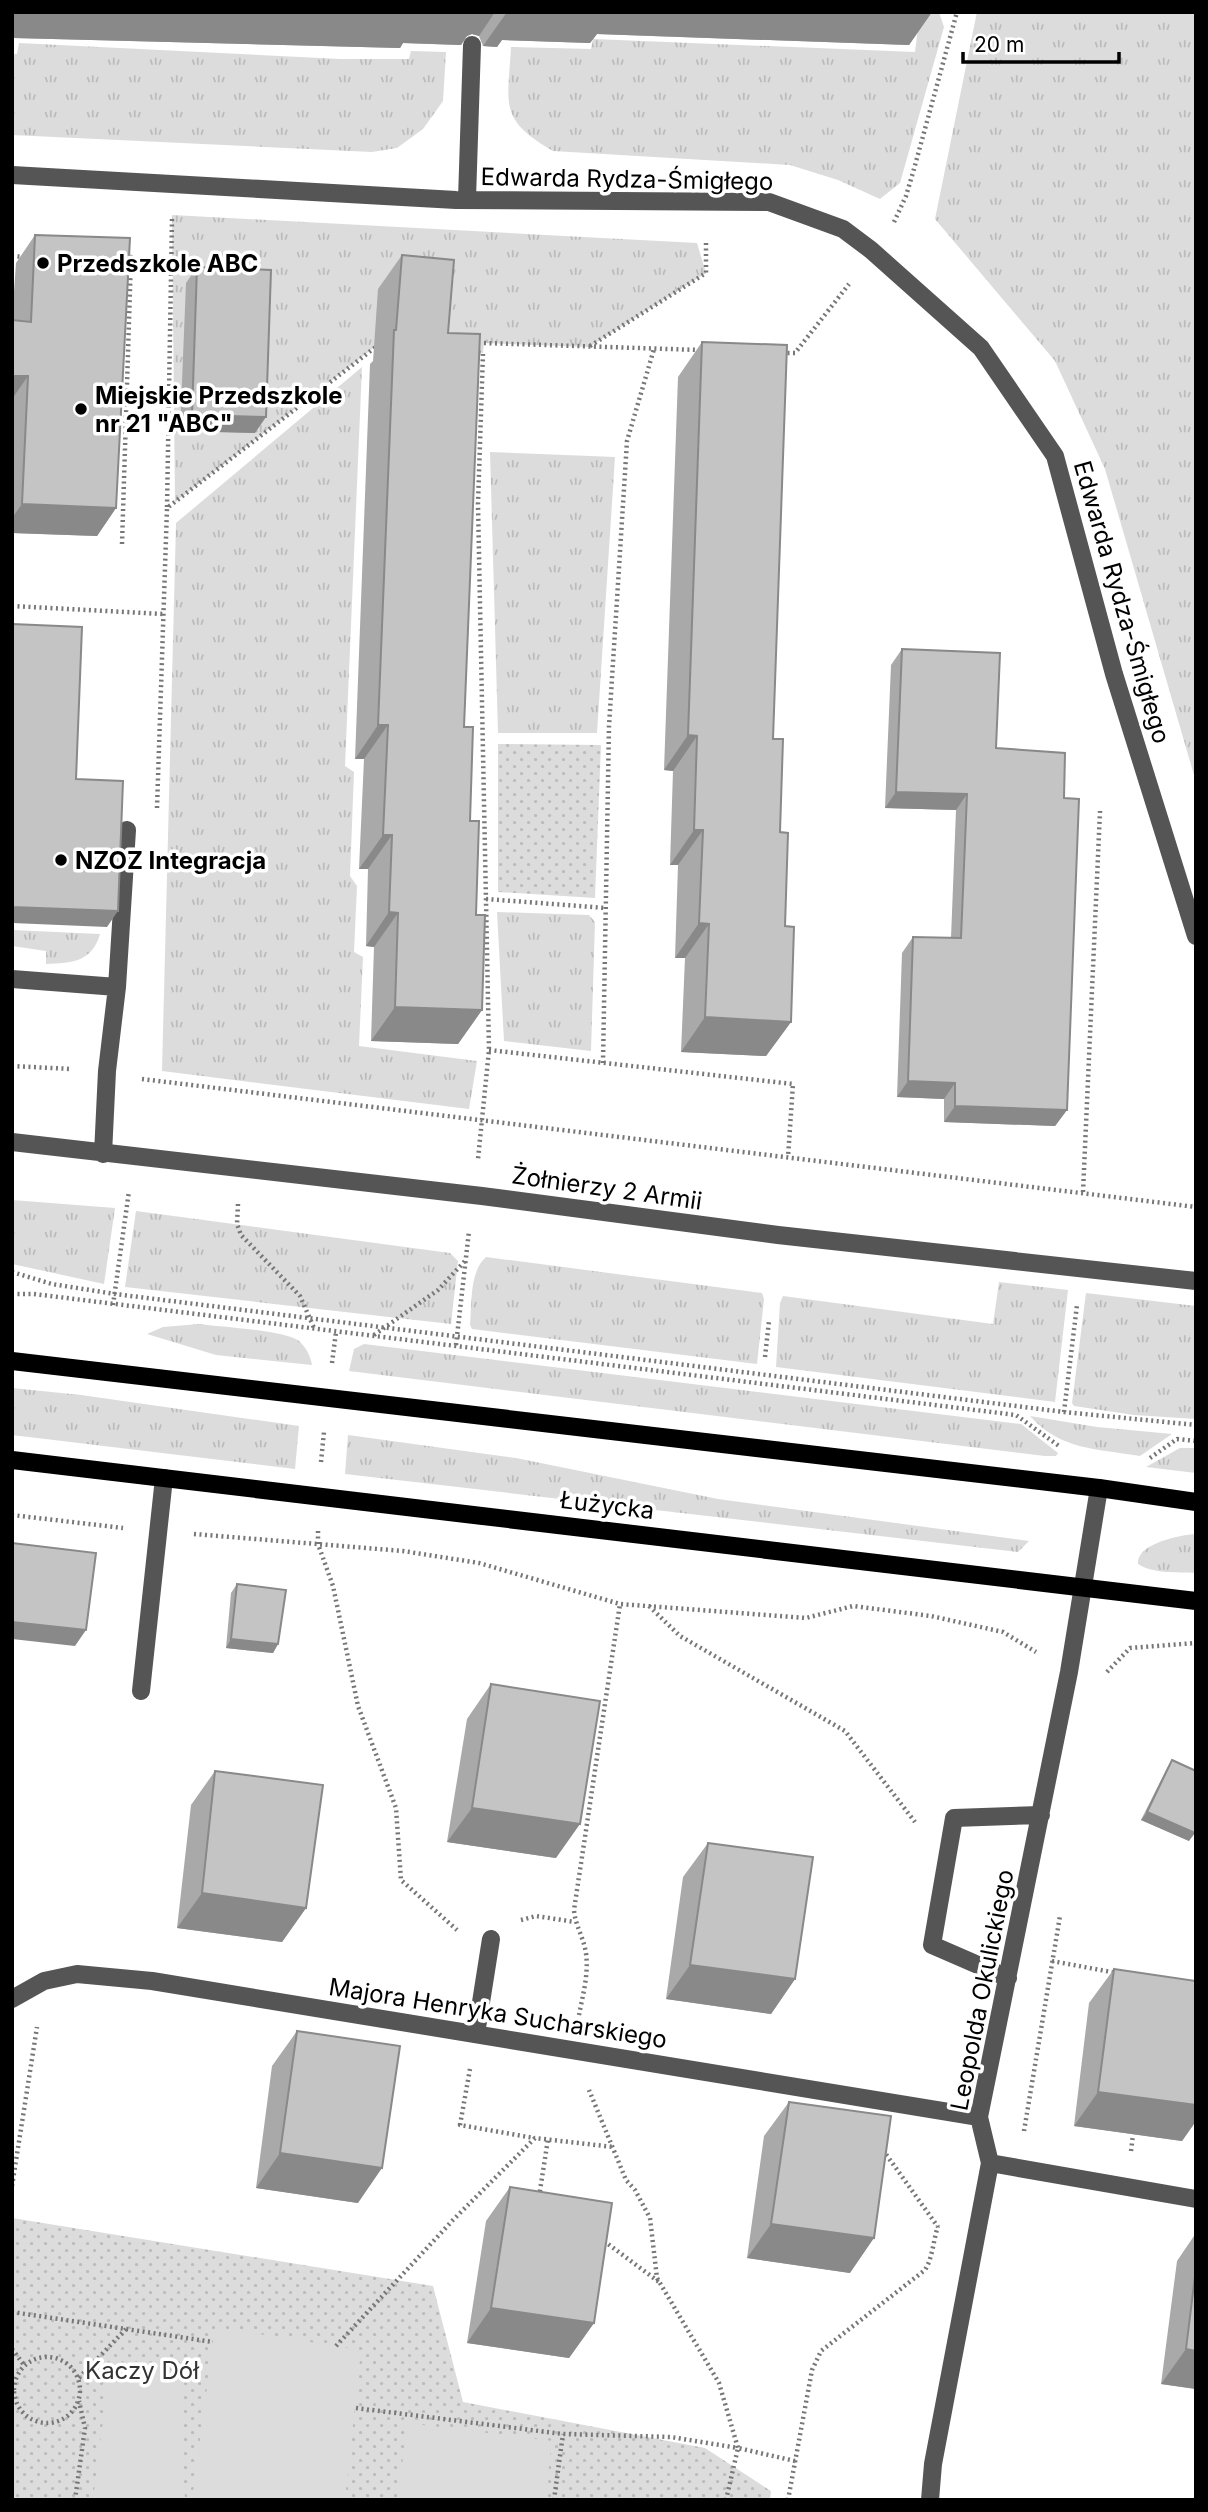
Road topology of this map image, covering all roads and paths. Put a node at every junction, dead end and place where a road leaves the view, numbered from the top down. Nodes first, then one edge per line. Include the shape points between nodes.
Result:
1 (957, 12) edge
2 (472, 45) dead end
3 (12, 175) edge
4 (467, 199) junction
5 (172, 227) dead end
6 (706, 243) dead end
7 (871, 250) junction
8 (12, 256) edge
9 (37, 257) edge
10 (120, 257) edge
11 (849, 284) dead end
12 (484, 344) dead end
13 (589, 346) junction
14 (390, 347) edge
15 (654, 349) junction
16 (705, 351) edge
17 (470, 352) edge
18 (769, 352) edge
19 (167, 508) junction
20 (122, 544) dead end
21 (12, 606) edge
22 (163, 614) junction
23 (1100, 811) dead end
24 (156, 813) dead end
25 (127, 830) dead end
26 (486, 899) junction
27 (606, 908) junction
28 (1196, 936) edge
29 (12, 979) edge
30 (117, 987) junction
31 (489, 1050) junction
32 (603, 1063) junction
33 (12, 1066) edge
34 (107, 1071) junction
35 (483, 1120) junction
36 (12, 1142) edge
37 (103, 1154) junction
38 (132, 1157) junction
39 (788, 1157) junction
40 (241, 1169) junction
41 (1083, 1192) junction
42 (1196, 1207) edge
43 (470, 1221) dead end
44 (466, 1260) junction
45 (1081, 1268) junction
46 (12, 1272) edge
47 (1196, 1281) edge
48 (12, 1293) edge
49 (115, 1294) junction
50 (113, 1305) junction
51 (310, 1319) junction
52 (769, 1321) dead end
53 (384, 1328) junction
54 (315, 1329) junction
55 (336, 1332) junction
56 (374, 1335) junction
57 (457, 1335) junction
58 (456, 1345) junction
59 (765, 1357) dead end
60 (12, 1361) edge
61 (331, 1370) dead end
62 (1064, 1412) junction
63 (324, 1425) dead end
64 (1196, 1425) edge
65 (1196, 1441) edge
66 (1065, 1448) dead end
67 (1149, 1458) dead end
68 (12, 1460) edge
69 (320, 1473) dead end
70 (164, 1478) junction
71 (1100, 1489) junction
72 (1196, 1502) edge
73 (12, 1515) edge
74 (159, 1531) junction
75 (318, 1544) junction
76 (1083, 1587) junction
77 (1196, 1601) edge
78 (620, 1604) junction
79 (649, 1605) junction
80 (1196, 1643) edge
81 (1069, 1672) junction
82 (141, 1690) dead end
83 (1041, 1815) junction
84 (946, 1864) junction
85 (1062, 1909) dead end
86 (575, 1922) junction
87 (491, 1940) junction
88 (1052, 1961) junction
89 (1127, 1975) edge
90 (1008, 1978) junction
91 (44, 1981) junction
92 (12, 1999) edge
93 (476, 2034) junction
94 (573, 2050) junction
95 (979, 2117) junction
96 (535, 2138) junction
97 (548, 2139) junction
98 (879, 2145) edge
99 (612, 2147) junction
100 (989, 2162) junction
101 (1018, 2167) junction
102 (12, 2186) edge
103 (1196, 2199) edge
104 (539, 2200) edge
105 (941, 2214) dead end
106 (938, 2227) junction
107 (595, 2234) edge
108 (659, 2283) junction
109 (12, 2312) edge
110 (126, 2329) junction
111 (213, 2342) dead end
112 (336, 2346) dead end
113 (12, 2349) edge
114 (24, 2365) junction
115 (79, 2378) junction
116 (79, 2400) junction
117 (356, 2408) dead end
118 (563, 2434) junction
119 (738, 2448) junction
120 (795, 2461) junction
121 (75, 2500) edge
122 (554, 2500) edge
123 (726, 2500) edge
124 (788, 2500) edge
125 (930, 2500) edge

1 - 7 path via 906,196 895,222
2 - 4 street
3 - 4 street, Edwarda Rydza-Śmigłego
4 - 7 street, Edwarda Rydza-Śmigłego via 768,202 843,229
5 - 19 path
6 - 13 path via 706,273
7 - 28 street, Edwarda Rydza-Śmigłego via 981,348 1055,456 1114,674
8 - 9 path
10 - 20 path via 131,257
11 - 18 path via 795,353
12 - 13 path
13 - 15 path
14 - 19 path via 376,346
15 - 16 path
15 - 27 path via 627,441 609,726
17 - 26 path via 483,353 478,504
19 - 22 path
21 - 22 path
22 - 24 path
23 - 41 path
25 - 30 street
26 - 27 path
26 - 31 path
27 - 32 path
29 - 30 street
30 - 34 street
31 - 32 path
31 - 35 path
32 - 39 path via 793,1084
33 - 34 path
34 - 35 path via 153,1081
34 - 37 street
35 - 39 path
36 - 37 street, Żołnierzy 2 Armii
37 - 38 street, Żołnierzy 2 Armii
38 - 40 street, Żołnierzy 2 Armii
38 - 49 path
39 - 41 path
40 - 45 street, Żołnierzy 2 Armii
40 - 51 path via 237,1224 241,1235 300,1296
41 - 42 path
43 - 44 path
44 - 53 path via 438,1290
44 - 57 path
45 - 47 street, Żołnierzy 2 Armii
45 - 62 path
46 - 49 path
48 - 50 path
49 - 50 path
49 - 51 path
50 - 54 path
51 - 53 path
51 - 54 path
52 - 59 path
53 - 56 path
53 - 57 path
54 - 55 path
55 - 56 path
55 - 61 path
56 - 58 path
57 - 58 path
57 - 62 path
58 - 66 path via 1016,1415
60 - 71 main road
62 - 64 path
63 - 69 path
65 - 67 path via 1177,1439
68 - 70 main road, Łużycka
70 - 74 street
70 - 76 main road, Łużycka
71 - 72 main road
71 - 76 street, Leopolda Okulickiego
73 - 74 path
74 - 75 path
74 - 82 street
75 - 78 path via 479,1563
75 - 87 path via 333,1586 358,1706 396,1808 401,1880 457,1930
76 - 77 main road, Łużycka
76 - 81 street, Leopolda Okulickiego
78 - 79 path
78 - 86 path via 573,1910
79 - 81 path via 806,1618 853,1606 931,1616 1003,1632
79 - 84 path via 680,1636 845,1731
80 - 81 path via 1130,1648 1102,1677
81 - 83 street, Leopolda Okulickiego
83 - 84 street via 954,1818
83 - 90 street, Leopolda Okulickiego
84 - 90 street via 932,1945
85 - 88 path
86 - 87 path via 536,1916 516,1921
86 - 94 path via 585,1948 586,1976
87 - 93 street
88 - 89 path
88 - 101 path
90 - 95 street, Leopolda Okulickiego
91 - 92 street, Majora Henryka Sucharskiego
91 - 93 street, Majora Henryka Sucharskiego via 76,1974 152,1981
91 - 102 path
93 - 94 street, Majora Henryka Sucharskiego
93 - 96 path via 460,2125
94 - 95 street, Majora Henryka Sucharskiego
94 - 99 path
95 - 100 street, Leopolda Okulickiego
96 - 97 path
96 - 112 path
97 - 99 path
97 - 104 path
98 - 106 path
99 - 108 path via 650,2218
100 - 101 street
100 - 125 street, Leopolda Okulickiego
101 - 103 street
105 - 106 path
106 - 120 path via 925,2270 821,2351 812,2370
107 - 108 path
108 - 119 path via 719,2383
109 - 110 path
110 - 111 path
110 - 115 path
113 - 114 path
114 - 115 path via 34,2358 56,2357
114 - 116 path via 14,2395 17,2406 33,2421 55,2423 74,2410
115 - 116 path
116 - 121 path via 85,2428
117 - 118 path
118 - 119 path via 671,2437
118 - 122 path
119 - 120 path
119 - 123 path
120 - 124 path

